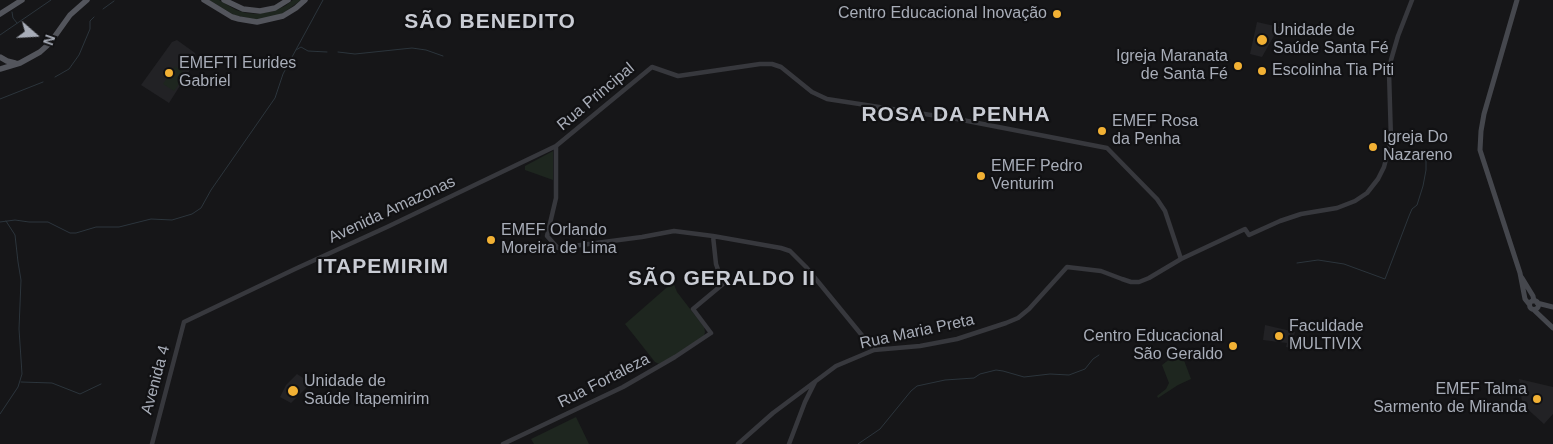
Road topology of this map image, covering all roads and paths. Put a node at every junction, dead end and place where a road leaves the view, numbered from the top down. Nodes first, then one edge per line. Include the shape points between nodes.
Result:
1 (22, 0) edge
2 (86, 0) edge
3 (204, 0) edge
4 (224, 0) edge
5 (288, 0) edge
6 (305, 0) edge
7 (1412, 0) edge
8 (1517, 0) edge
9 (0, 14) edge
10 (0, 57) edge
11 (20, 63) junction
12 (0, 69) edge
13 (556, 146) junction
14 (713, 236) junction
15 (1181, 259) junction
16 (1534, 303) junction
17 (1553, 307) edge
18 (184, 322) joint
19 (1553, 328) edge
20 (874, 350) junction
21 (815, 381) junction
22 (152, 444) edge
23 (504, 444) edge
24 (738, 444) edge
25 (789, 444) edge

1 - 9 main road
2 - 11 main road via 70,15 50,43
3 - 6 main road via 239,19 257,22 283,16
4 - 5 main road via 238,8 260,11 275,8
7 - 15 street via 1389,72 1391,142 1378,179 1367,192 1337,208 1280,220 1249,235 1245,228
8 - 16 main road via 1484,114 1480,150 1520,273
10 - 11 main road via 7,62
11 - 12 main road
13 - 14 street via 556,198 547,236 558,248 674,231
13 - 15 street, Rua Principal via 652,67 678,76 772,64 782,67 817,96 826,99 957,119 1107,148 1165,211
13 - 18 street, Avenida Amazonas
14 - 20 street via 790,251
14 - 23 street, Rua Fortaleza via 716,264 723,284 693,309 711,333 623,387
15 - 20 street, Rua Maria Preta via 1139,282 1122,280 1100,271 1067,267 1029,310 1012,321 958,339
16 - 17 main road
16 - 19 main road via 1538,308 1534,310
18 - 22 street, Avenida 4
20 - 21 street, Rua Maria Preta via 836,366
21 - 24 street, Rua Maria Preta
21 - 25 street

